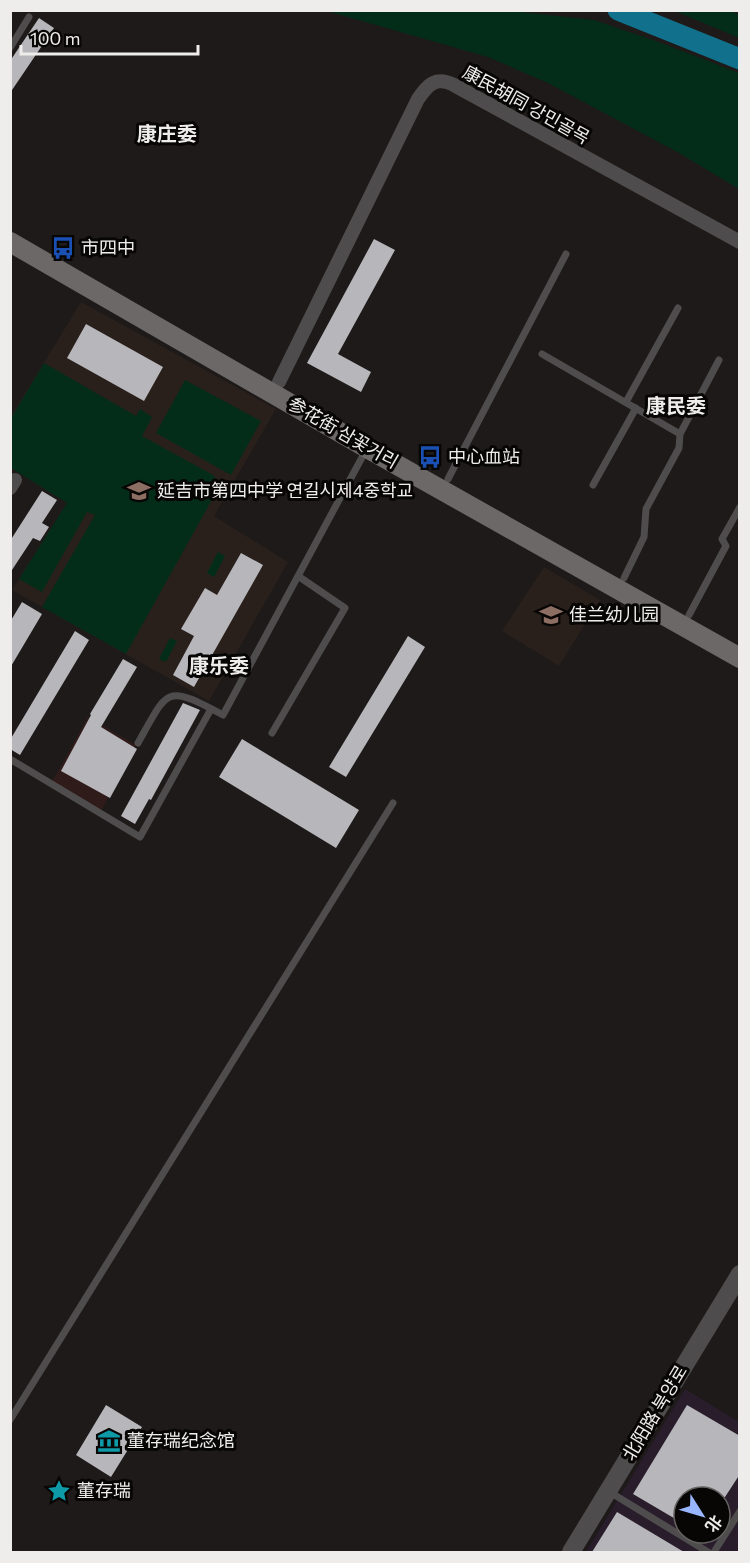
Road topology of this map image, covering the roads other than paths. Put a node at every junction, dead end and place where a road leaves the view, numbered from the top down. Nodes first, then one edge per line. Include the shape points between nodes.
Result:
1 (29, 17) dead end
2 (10, 48) edge
3 (10, 228) edge
4 (10, 242) edge
5 (740, 242) edge
6 (566, 254) dead end
7 (678, 308) dead end
8 (542, 354) dead end
9 (719, 360) dead end
10 (279, 382) junction
11 (626, 402) junction
12 (636, 408) junction
13 (680, 434) junction
14 (367, 448) junction
15 (448, 479) junction
16 (593, 485) dead end
17 (740, 507) edge
18 (298, 576) junction
19 (624, 578) junction
20 (689, 615) junction
21 (740, 643) edge
22 (740, 658) edge
23 (211, 709) junction
24 (273, 733) dead end
25 (138, 743) dead end
26 (10, 759) edge
27 (393, 803) dead end
28 (737, 1282) edge
29 (10, 1420) edge
30 (608, 1491) junction
31 (739, 1514) edge
32 (571, 1552) edge
33 (708, 1552) edge
34 (714, 1552) edge

1 - 2 lane
3 - 10 main road, 参花街 삼꽃거리
4 - 14 main road, 参花街 삼꽃거리
5 - 10 street, 康民胡同 강민골목 via 439,80 430,83 418,99
6 - 15 lane
7 - 11 lane
8 - 11 lane
9 - 13 lane
10 - 15 main road, 参花街 삼꽃거리
11 - 12 lane
12 - 13 lane
12 - 16 lane
13 - 19 lane via 679,448 646,509 644,537
14 - 18 lane
14 - 22 main road, 参花街 삼꽃거리
15 - 19 main road, 参花街 삼꽃거리
17 - 20 lane via 722,539 726,546
18 - 23 lane via 223,715
18 - 24 lane via 345,608
19 - 20 main road, 参花街 삼꽃거리
20 - 21 main road, 参花街 삼꽃거리
23 - 25 lane via 187,696 174,694 159,705
23 - 26 lane via 140,837
27 - 29 lane
28 - 30 street, 北阳路 북양로
30 - 32 street, 北阳路 북양로
30 - 33 lane
31 - 34 lane

